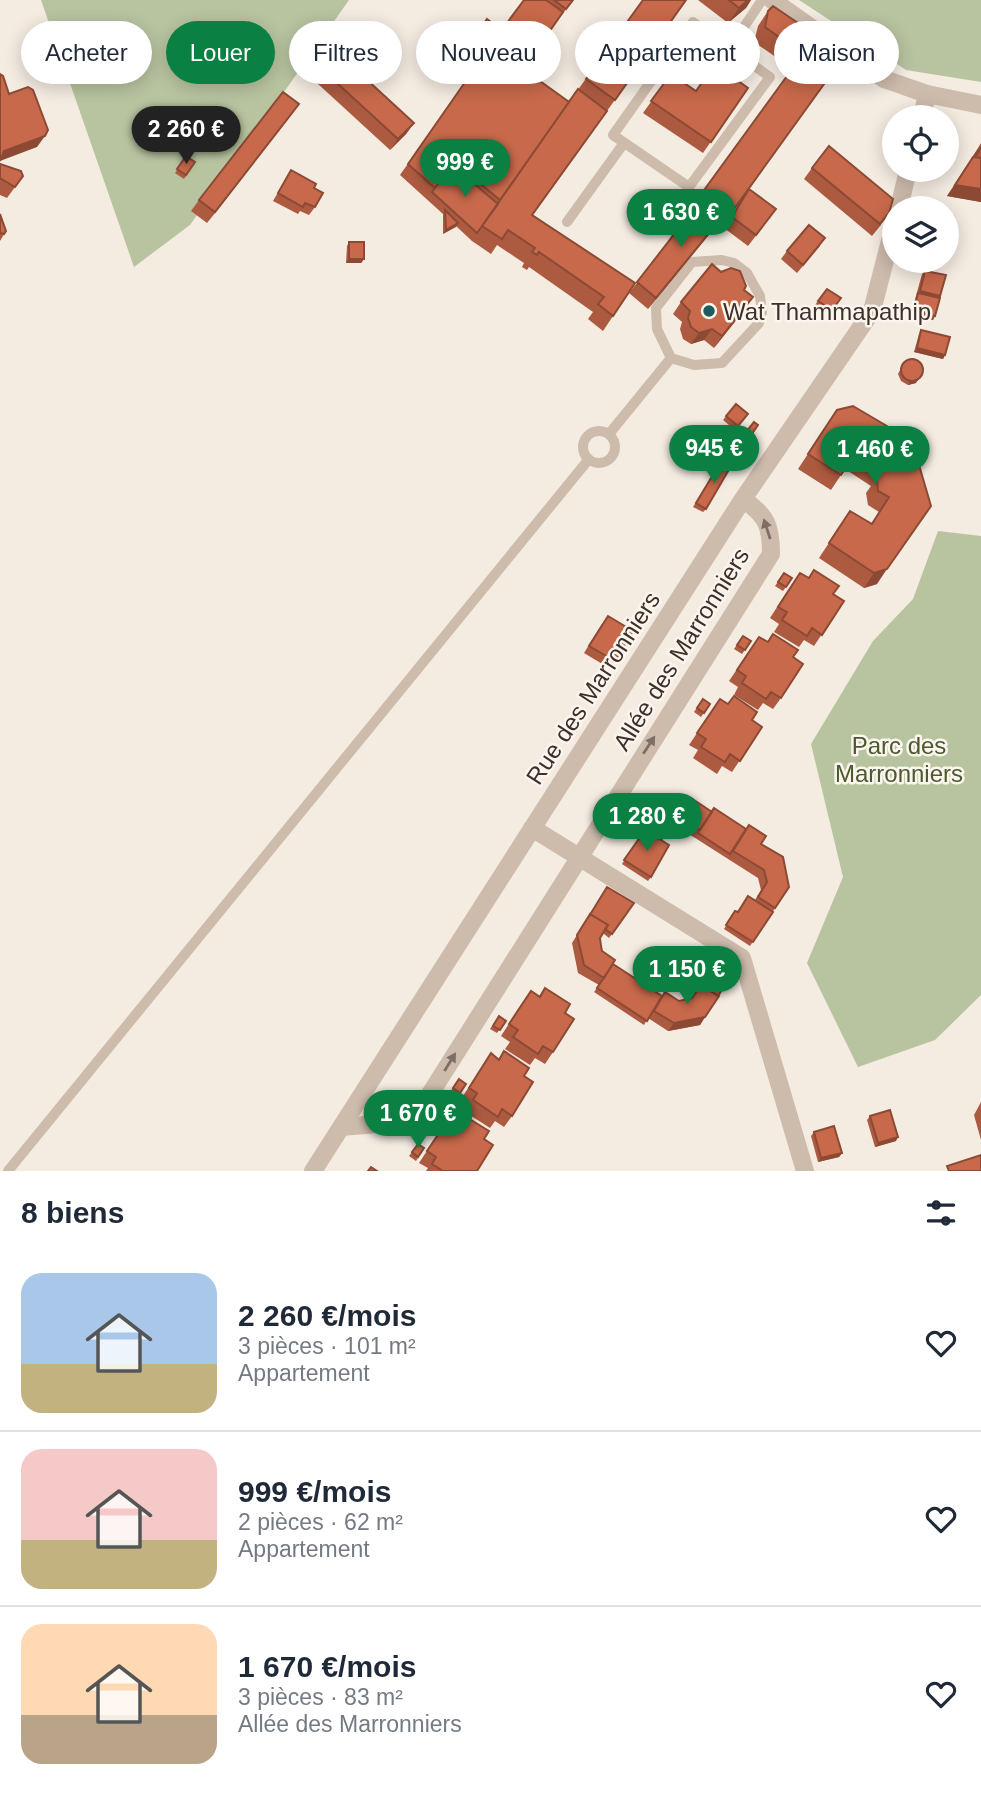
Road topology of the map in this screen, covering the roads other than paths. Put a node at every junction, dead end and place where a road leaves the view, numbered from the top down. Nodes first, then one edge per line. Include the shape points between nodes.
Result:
1 (762, 0) edge
2 (772, 0) edge
3 (748, 21) edge
4 (760, 70) edge
5 (649, 84) edge
6 (927, 94) junction
7 (925, 105) edge
8 (981, 105) edge
9 (624, 143) junction
10 (567, 222) dead end
11 (882, 272) edge
12 (671, 358) junction
13 (609, 434) junction
14 (589, 459) junction
15 (743, 499) junction
16 (532, 828) junction
17 (578, 856) junction
18 (341, 1127) junction
19 (8, 1171) edge
20 (313, 1171) edge
21 (805, 1171) edge

1 - 3 lane
2 - 6 street via 884,79
4 - 9 lane via 770,77 689,187
5 - 9 lane via 613,135
6 - 7 street
6 - 8 street
9 - 10 lane
11 - 15 street, Rue des Marronniers via 872,311
12 - 12 lane via 657,329 656,308 692,262 708,258 734,263 755,284 762,312 759,323 722,363 694,365
12 - 13 lane
13 - 14 lane via 598,430 589,435 583,450
13 - 14 lane via 615,447 612,456 599,463
14 - 19 lane
15 - 16 street, Rue des Marronniers
17 -> 15 street, Allée des Marronniers via 771,554 771,530 759,510
16 - 17 street
16 - 18 street, Rue des Marronniers
18 -> 17 street, Allée des Marronniers via 413,1121
17 - 21 street via 742,958
18 - 20 street, Rue des Marronniers

